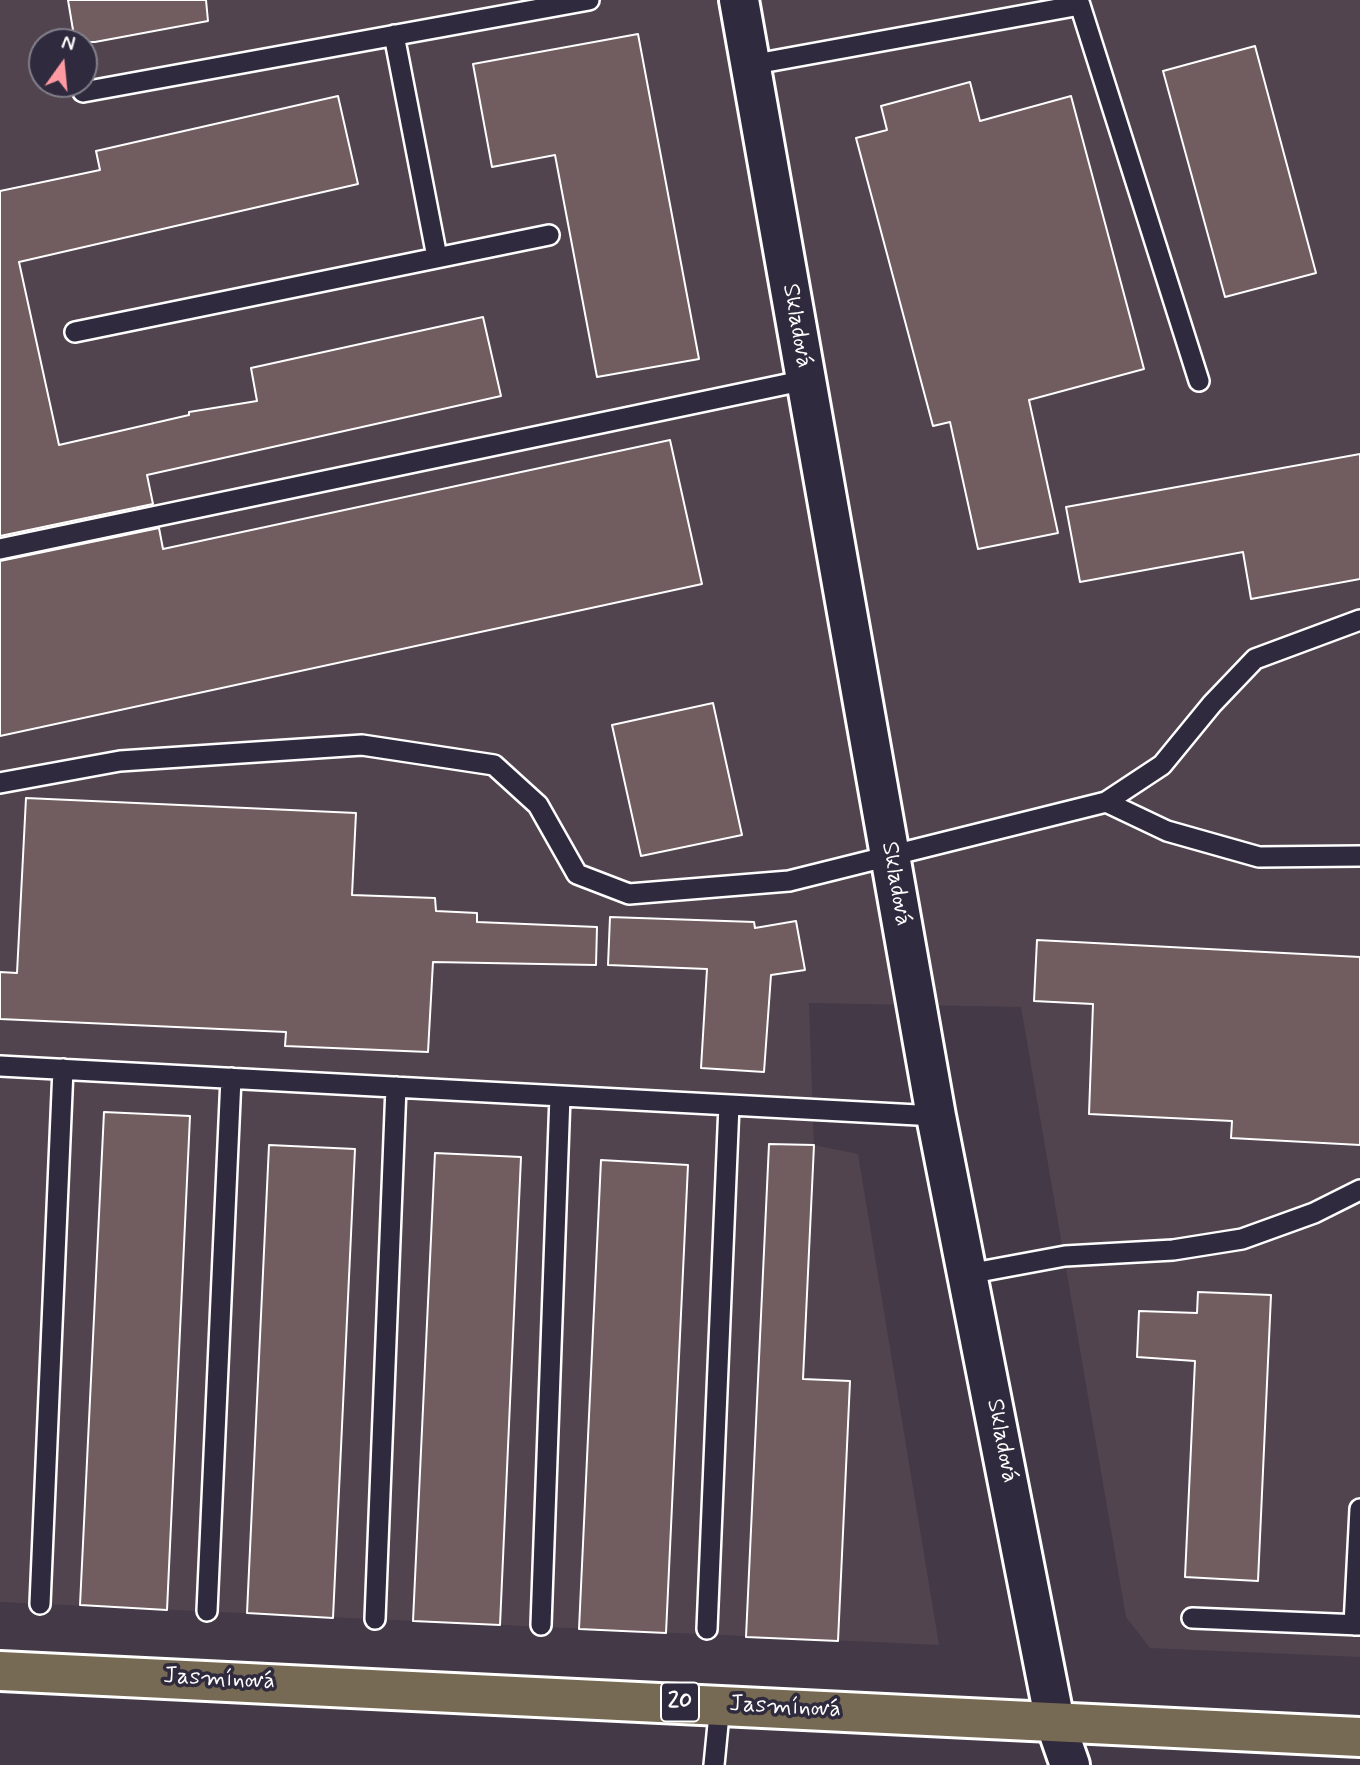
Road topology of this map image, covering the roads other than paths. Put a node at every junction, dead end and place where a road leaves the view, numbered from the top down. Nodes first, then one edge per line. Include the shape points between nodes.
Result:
1 (589, 0) edge
2 (739, 0) edge
3 (1077, 2) edge
4 (394, 35) junction
5 (750, 65) junction
6 (98, 89) edge
7 (549, 235) dead end
8 (437, 257) junction
9 (75, 332) dead end
10 (806, 380) junction
11 (1199, 381) dead end
12 (0, 549) edge
13 (1360, 620) edge
14 (0, 783) edge
15 (1106, 802) junction
16 (1360, 856) edge
17 (890, 858) junction
18 (0, 1066) edge
19 (63, 1069) junction
20 (231, 1078) junction
21 (396, 1087) junction
22 (560, 1096) junction
23 (729, 1105) junction
24 (936, 1116) junction
25 (1360, 1190) edge
26 (968, 1274) junction
27 (1360, 1510) edge
28 (40, 1604) dead end
29 (207, 1611) dead end
30 (1192, 1618) dead end
31 (375, 1619) dead end
32 (541, 1625) dead end
33 (1357, 1625) edge
34 (707, 1629) dead end
35 (0, 1671) edge
36 (720, 1704) junction
37 (1055, 1722) junction
38 (1360, 1737) edge
39 (714, 1765) edge
40 (1070, 1765) edge

1 - 4 lane
2 - 5 street, Skladová
3 - 5 lane
3 - 11 lane
4 - 6 lane
4 - 8 lane
5 - 10 street, Skladová
7 - 8 lane
8 - 9 lane
10 - 12 lane
10 - 17 street, Skladová
13 - 15 lane via 1255,659 1162,765
14 - 17 lane via 120,761 362,745 494,765 538,805 577,874 629,894 789,881
15 - 16 lane via 1167,831 1259,857
15 - 17 lane
17 - 24 street, Skladová
18 - 19 lane
19 - 20 lane
19 - 28 lane
20 - 21 lane
20 - 29 lane
21 - 22 lane
21 - 31 lane
22 - 23 lane
22 - 32 lane
23 - 24 lane
23 - 34 lane
24 - 26 street, Skladová
25 - 26 lane via 1242,1240 1173,1251 1065,1256
26 - 37 street, Skladová
27 - 33 lane
30 - 33 lane
35 - 36 main road, Jasmínová / 20
36 - 37 main road, Jasmínová / 20
36 - 39 lane
37 - 38 main road, Jasmínová / 20
37 - 40 street, Skladová

